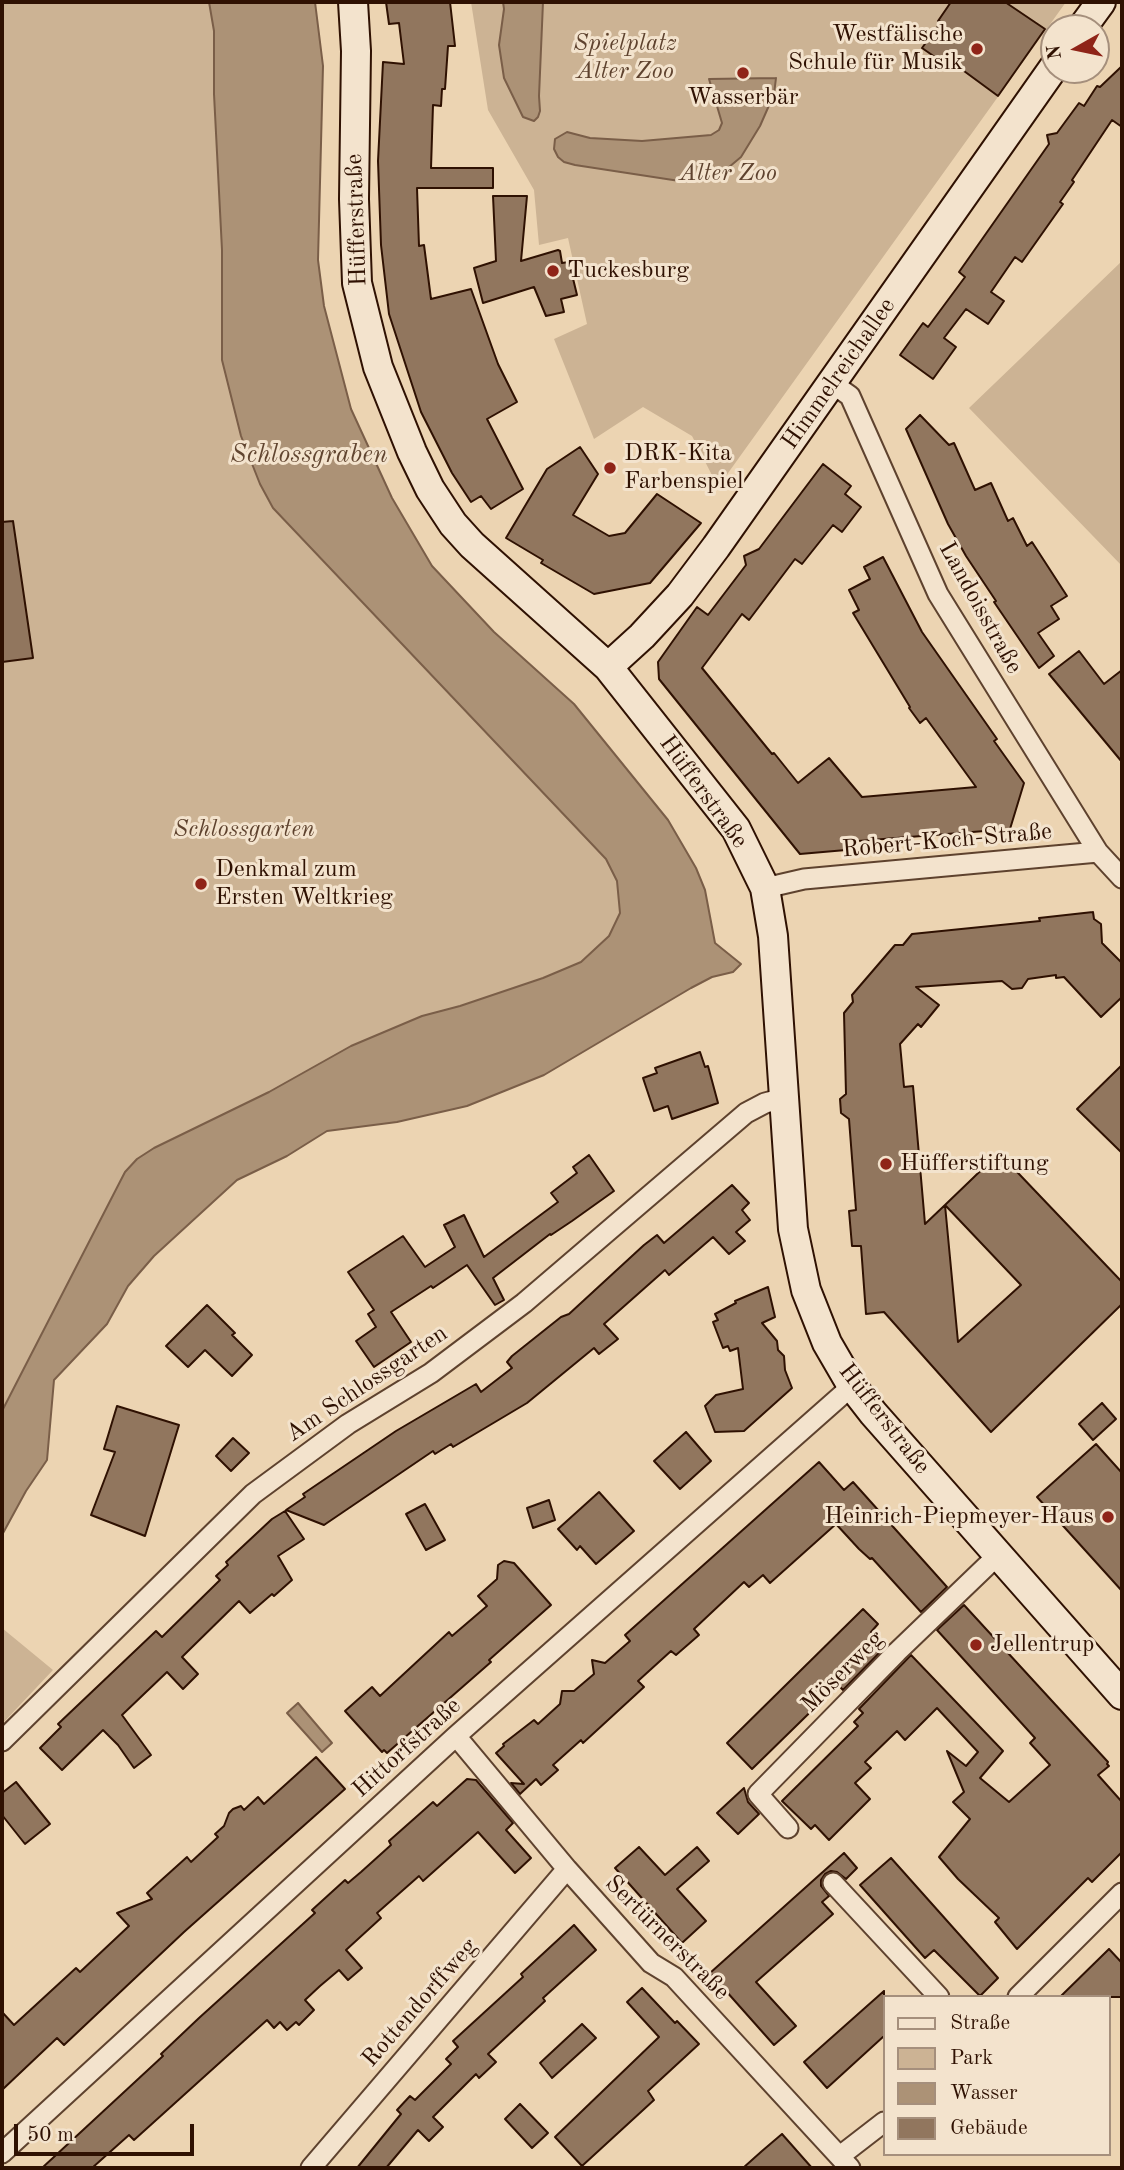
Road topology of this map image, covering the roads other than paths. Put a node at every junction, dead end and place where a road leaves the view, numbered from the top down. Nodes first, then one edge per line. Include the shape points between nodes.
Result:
1 (354, 2) edge
2 (1042, 84) edge
3 (833, 384) junction
4 (608, 667) junction
5 (1098, 852) junction
6 (1122, 878) edge
7 (765, 888) junction
8 (784, 1098) junction
9 (852, 1386) junction
10 (998, 1555) junction
11 (1122, 1695) edge
12 (456, 1736) junction
13 (2, 1741) edge
14 (788, 1828) dead end
15 (567, 1869) junction
16 (833, 1883) dead end
17 (1122, 1893) edge
18 (937, 1995) edge
19 (1020, 1995) edge
20 (883, 2123) edge
21 (2, 2153) edge
22 (845, 2162) edge
23 (311, 2168) edge

1 - 4 street, Hüfferstraße via 355,259 361,306 387,394 421,470 453,524
2 - 3 street, Himmelreichallee
3 - 4 street, Himmelreichallee via 680,595
3 - 5 street, Landoisstraße via 850,396 937,594
4 - 7 street, Hüfferstraße via 736,829
5 - 6 street
5 - 7 street, Robert-Koch-Straße via 804,879
7 - 8 street, Hüfferstraße via 773,936
8 - 9 street, Hüfferstraße via 793,1229 806,1290 827,1343
8 - 13 street, Am Schlossgarten via 746,1112 524,1303 431,1373 348,1424 253,1494
9 - 10 street, Hüfferstraße
9 - 12 street, Hittorfstraße
10 - 11 street, Hüfferstraße
10 - 14 street, Möserweg via 758,1794
12 - 15 street, Sertürnerstraße
12 - 21 street, Hittorfstraße
15 - 22 street, Sertürnerstraße via 650,1963 674,1977
15 - 23 street, Rottendorffweg
16 - 18 street
17 - 19 street
20 - 22 street

